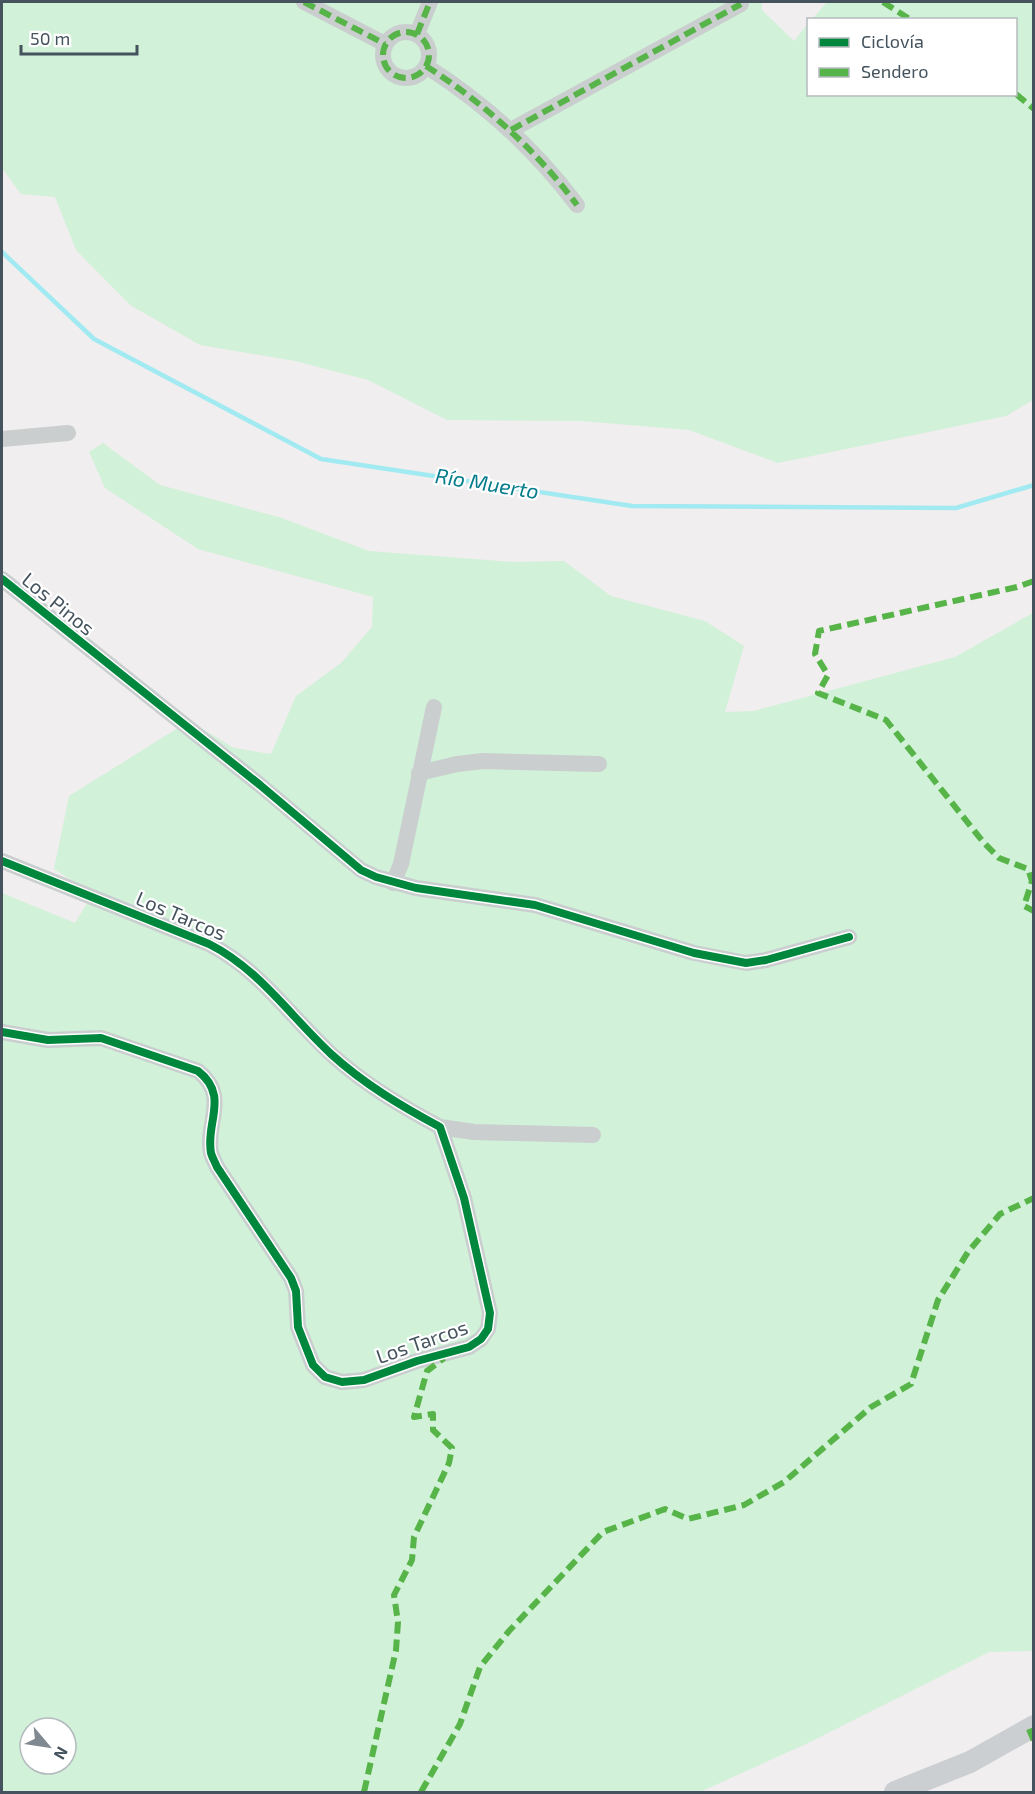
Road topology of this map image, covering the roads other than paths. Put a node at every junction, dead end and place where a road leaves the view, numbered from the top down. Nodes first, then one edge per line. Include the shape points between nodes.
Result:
1 (304, 2) edge
2 (430, 2) edge
3 (741, 4) dead end
4 (417, 34) junction
5 (385, 44) junction
6 (426, 66) junction
7 (511, 130) junction
8 (577, 205) dead end
9 (68, 433) dead end
10 (2, 439) edge
11 (2, 579) edge
12 (434, 706) dead end
13 (599, 764) dead end
14 (419, 773) junction
15 (2, 861) edge
16 (393, 883) junction
17 (849, 937) dead end
18 (2, 1032) edge
19 (440, 1127) junction
20 (593, 1135) dead end
21 (1034, 1726) edge
22 (895, 1792) edge

1 - 5 street
2 - 4 street
3 - 7 street
4 - 5 street via 401,32
4 - 6 street via 429,52
5 - 6 street via 384,63 394,75 408,78
6 - 7 street
7 - 8 street
9 - 10 street
11 - 16 street, Los Pinos via 361,870
12 - 14 street
13 - 14 street via 483,761
14 - 16 street via 401,864
15 - 19 street, Los Tarcos via 226,953 255,976 352,1073 388,1099
16 - 17 street, Los Pinos via 535,905 694,953 747,963
18 - 19 street, Los Tarcos via 48,1040 101,1038 207,1077 214,1090 211,1152 217,1167 291,1278 296,1291 298,1328 313,1365 325,1377 342,1382 364,1380 469,1347 481,1340 488,1329 490,1313 464,1198
19 - 20 street via 474,1132
21 - 22 main road via 970,1762

